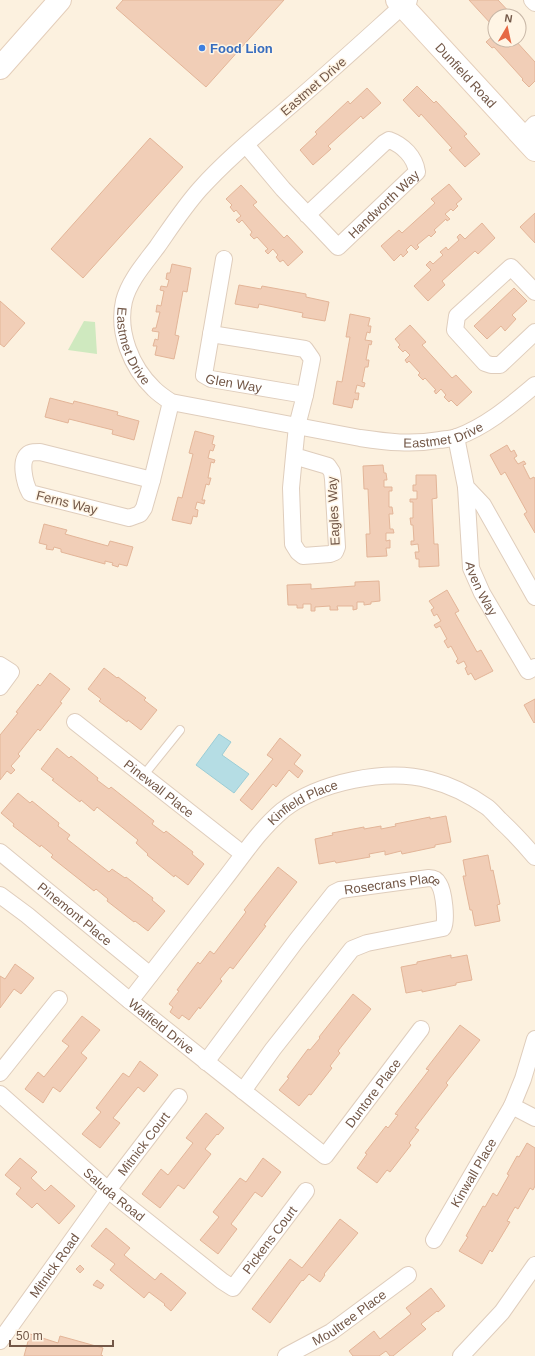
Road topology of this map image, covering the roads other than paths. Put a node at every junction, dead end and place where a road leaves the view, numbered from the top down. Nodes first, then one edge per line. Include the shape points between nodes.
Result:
1 (60, 0) edge
2 (532, 0) edge
3 (403, 2) edge
4 (535, 3) edge
5 (0, 68) edge
6 (531, 137) edge
7 (246, 145) junction
8 (307, 215) junction
9 (224, 259) dead end
10 (535, 292) edge
11 (535, 332) edge
12 (211, 334) junction
13 (535, 385) edge
14 (305, 395) junction
15 (171, 402) junction
16 (297, 426) junction
17 (456, 438) junction
18 (294, 456) junction
19 (152, 480) junction
20 (466, 487) junction
21 (535, 597) edge
22 (0, 665) edge
23 (535, 667) edge
24 (0, 687) edge
25 (75, 722) dead end
26 (180, 730) dead end
27 (143, 776) junction
28 (0, 852) edge
29 (243, 854) junction
30 (535, 857) edge
31 (0, 895) edge
32 (150, 975) junction
33 (59, 999) dead end
34 (130, 1001) junction
35 (422, 1029) dead end
36 (535, 1039) edge
37 (206, 1062) junction
38 (0, 1074) edge
39 (243, 1091) junction
40 (0, 1094) edge
41 (179, 1097) dead end
42 (512, 1106) junction
43 (535, 1118) edge
44 (324, 1156) joint
45 (108, 1190) junction
46 (306, 1191) dead end
47 (434, 1240) dead end
48 (535, 1265) edge
49 (408, 1275) dead end
50 (233, 1288) joint
51 (0, 1341) edge
52 (286, 1356) edge
53 (462, 1356) edge

1 - 5 street
2 - 4 street
3 - 6 street, Dunfield Road
3 - 7 street, Eastmet Drive
7 - 8 street, Handworth Way
7 - 15 street, Eastmet Drive via 221,167 189,202 136,275 124,300 123,329 128,349 144,378 154,390
8 - 8 street, Handworth Way via 338,247 417,172 413,159 395,142 389,140
9 - 12 street, Glen Way
10 - 11 street via 511,267 457,316 455,324 455,330 485,363 491,365 500,365
12 - 14 street via 305,349 312,359
12 - 14 street, Glen Way via 204,375 211,380
13 - 17 street, Eastmet Drive via 492,419
14 - 16 street
15 - 16 street, Eastmet Drive
15 - 19 street, Ferns Way
16 - 17 street, Eastmet Drive via 397,443
16 - 18 street, Eagles Way
17 - 20 street, Aven Way
18 - 18 street, Eagles Way via 291,488 293,544 303,556 330,554 335,552 337,546 332,472 328,466
19 - 19 street, Ferns Way via 40,452 31,453 23,464 26,486 30,493 129,518 140,514 144,508
20 - 21 street via 483,505
20 - 23 street, Aven Way via 471,568 482,593 528,671
22 - 24 street via 11,672
25 - 27 street, Pinewall Place
26 - 27 lane
27 - 29 street, Pinewall Place
28 - 32 street, Pinemont Place
29 - 30 street, Kinfield Place via 270,822 300,799 342,783 365,777 385,776 429,780 462,792 488,808
29 - 32 street, Kinfield Place
31 - 34 street, Walfield Drive
32 - 34 street, Kinfield Place
33 - 38 street
34 - 37 street, Walfield Drive
35 - 44 street, Duntore Place
36 - 42 street, Kinwall Place
37 - 39 street, Walfield Drive
37 - 39 street, Rosecrans Place via 334,893 340,890 429,878 436,880 441,887 445,922 443,928 367,943 352,949
39 - 44 street, Walfield Drive
40 - 45 street, Saluda Road
41 - 45 street, Mitnick Court
42 - 43 street
42 - 47 street, Kinwall Place
45 - 50 street, Saluda Road
45 - 51 street, Mitnick Road
46 - 50 street, Pickens Court
48 - 53 street via 502,1312
49 - 52 street, Moultree Place via 331,1332

